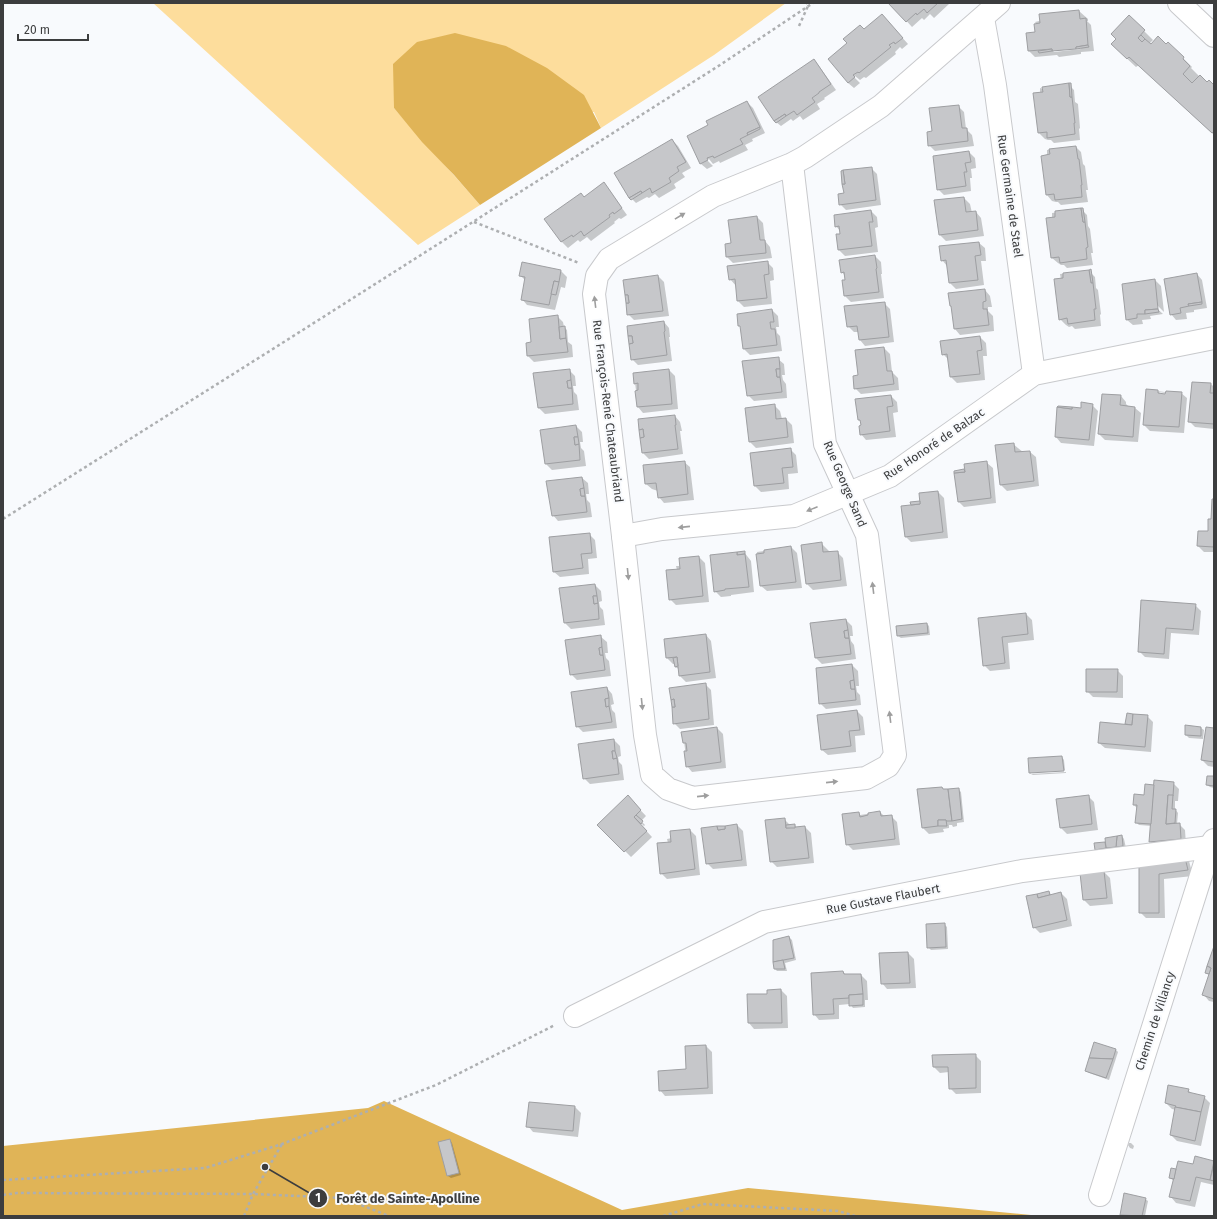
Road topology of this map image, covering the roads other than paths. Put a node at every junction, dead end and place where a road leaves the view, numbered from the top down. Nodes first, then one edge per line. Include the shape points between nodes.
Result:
1 (999, 3) edge
2 (1179, 3) edge
3 (982, 18) junction
4 (1214, 36) edge
5 (792, 164) junction
6 (1214, 338) edge
7 (1034, 374) junction
8 (848, 494) junction
9 (623, 536) junction
10 (895, 755) joint
11 (1212, 844) edge
12 (575, 1016) road end
13 (1100, 1195) dead end

1 - 3 street, Rue François-René Chateaubriand
2 - 4 street
3 - 5 street, Rue François-René Chateaubriand via 881,106
3 - 7 street, Rue Germaine de Stael via 995,85
5 - 8 street, Rue George Sand via 825,444
9 -> 5 street, Rue François-René Chateaubriand via 594,294 597,276 609,259 713,196
6 - 7 street, Rue Honoré de Balzac
7 - 8 street, Rue Honoré de Balzac via 890,476
8 -> 9 street, Rue Honoré de Balzac via 794,516 662,529
10 -> 8 street, Rue George Sand via 867,535
9 -> 10 street, Rue François-René Chateaubriand via 645,735 652,775 668,789 693,798 866,778 888,766
11 - 12 street, Rue Gustave Flaubert via 1022,871 764,922
11 - 13 street, Chemin de Villancy

